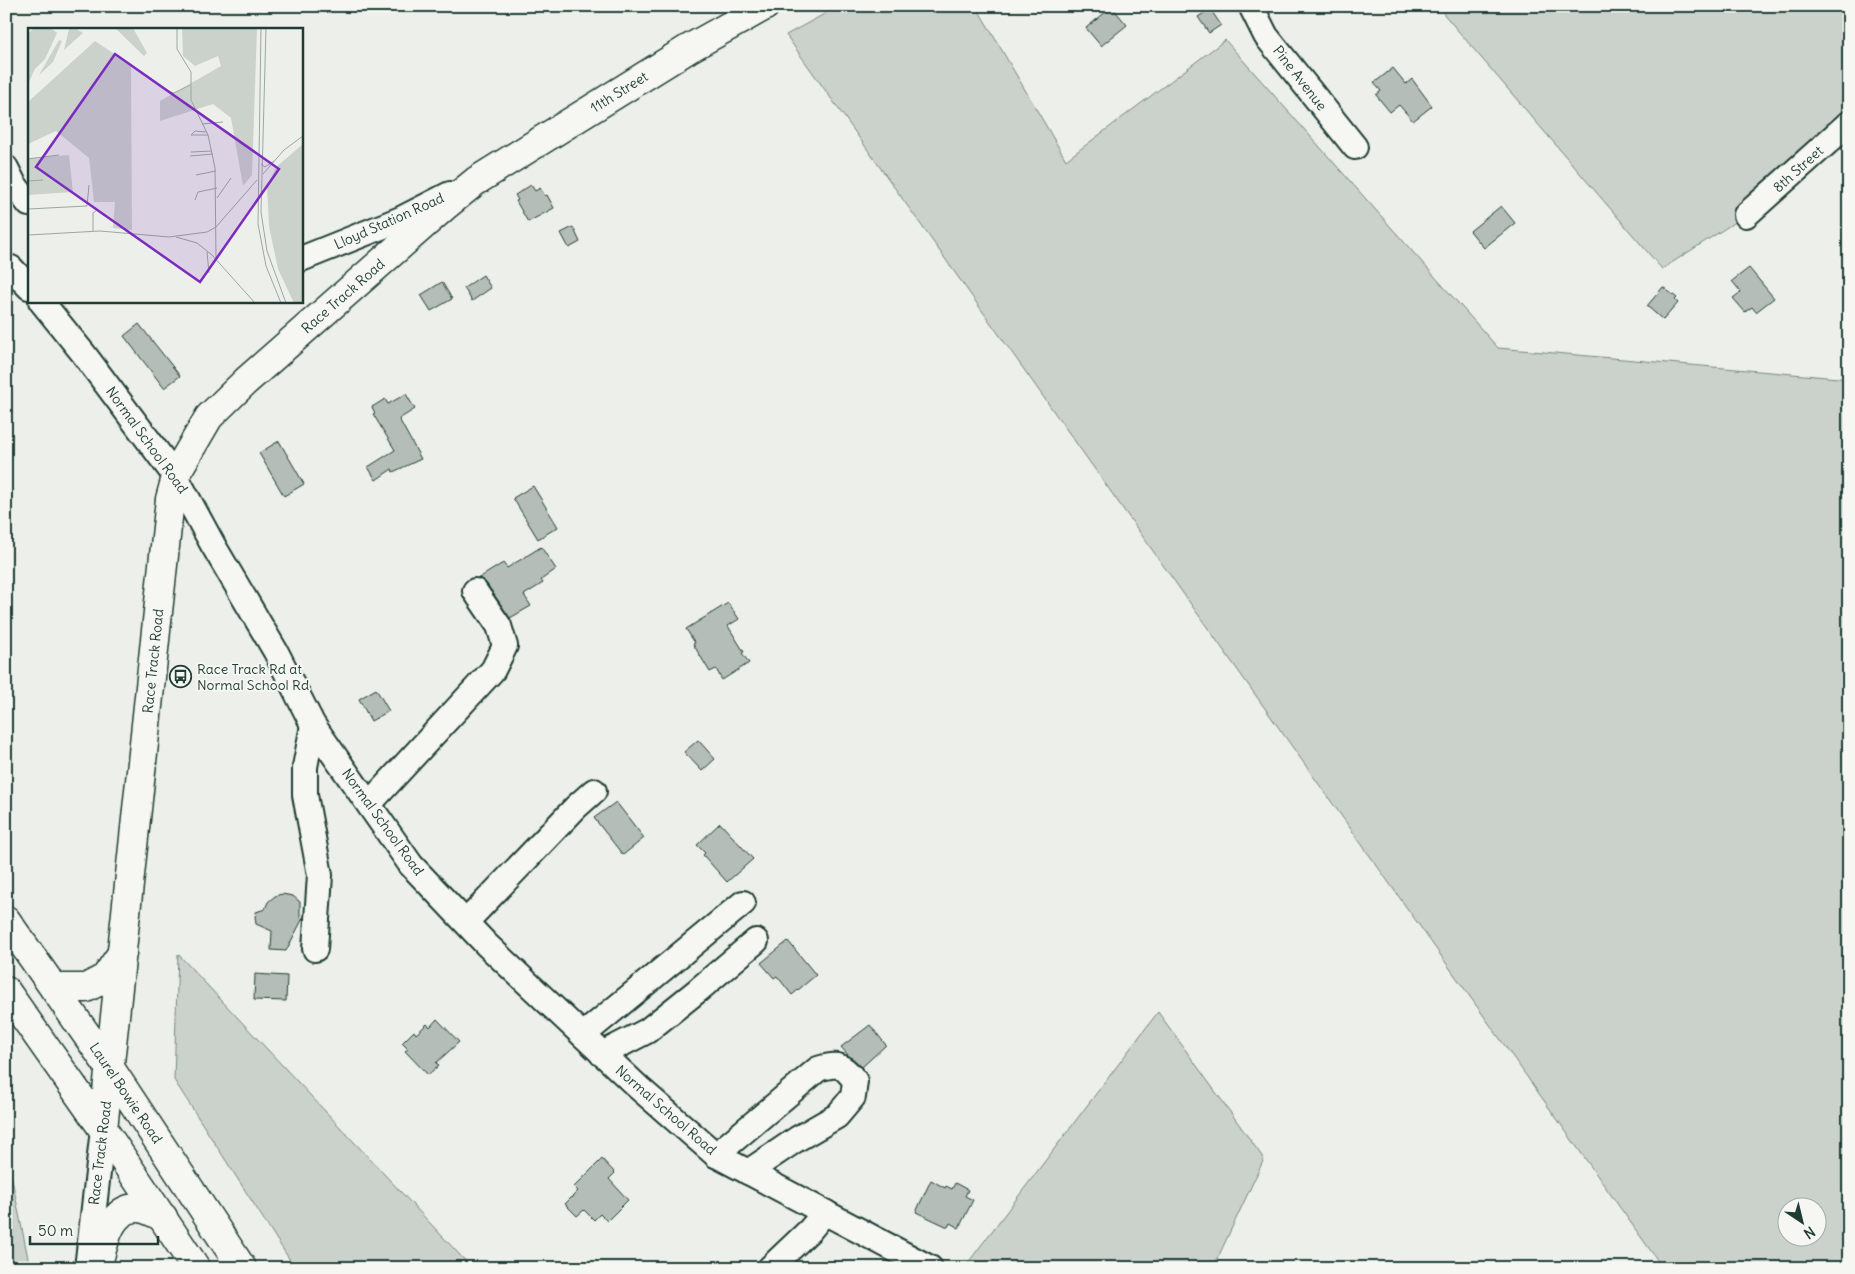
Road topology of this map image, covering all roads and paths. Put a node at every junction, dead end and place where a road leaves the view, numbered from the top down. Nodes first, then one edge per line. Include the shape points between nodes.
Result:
1 (765, 6) edge
2 (1252, 6) edge
3 (1849, 123) edge
4 (1354, 147) dead end
5 (6, 168) edge
6 (476, 181) junction
7 (28, 203) edge
8 (1746, 215) dead end
9 (302, 259) edge
10 (42, 302) edge
11 (176, 477) junction
12 (475, 591) dead end
13 (313, 725) junction
14 (594, 791) dead end
15 (368, 804) junction
16 (743, 903) dead end
17 (6, 920) edge
18 (466, 922) junction
19 (756, 940) dead end
20 (315, 950) dead end
21 (122, 953) junction
22 (54, 988) junction
23 (6, 991) edge
24 (582, 1035) junction
25 (602, 1054) junction
26 (110, 1068) junction
27 (103, 1129) junction
28 (716, 1155) junction
29 (748, 1172) junction
30 (825, 1212) junction
31 (163, 1217) junction
32 (87, 1268) edge
33 (97, 1268) edge
34 (196, 1268) edge
35 (242, 1268) edge
36 (770, 1268) edge
37 (930, 1268) edge

1 - 6 main road, 11th Street via 688,49
2 - 4 street, Pine Avenue via 1266,36
3 - 8 street, 8th Street
5 - 7 street
6 - 9 street, Lloyd Station Road via 402,218
6 - 11 main road, Race Track Road via 209,417
10 - 11 street, Normal School Road
11 - 13 street, Normal School Road via 276,652
11 - 21 main road, Race Track Road via 170,499
12 - 15 street via 499,626 505,646 493,670
13 - 15 street, Normal School Road
13 - 20 street via 305,795 320,875
14 - 18 street
15 - 18 street, Normal School Road via 411,865
16 - 24 street
17 - 22 main road, Laurel Bowie Road
18 - 24 street, Normal School Road via 487,946
19 - 25 street via 647,1031
21 - 22 main road via 104,978 86,988
21 - 26 main road, Race Track Road
22 - 26 main road, Laurel Bowie Road
23 - 27 main road
24 - 25 street, Normal School Road
25 - 28 street, Normal School Road
26 - 27 main road, Race Track Road
26 - 35 main road, Laurel Bowie Road
27 - 31 main road
27 - 32 street, Race Track Road
28 - 29 street, Normal School Road
28 - 29 street via 818,1069 834,1064 847,1069 855,1081 853,1097 837,1116
29 - 30 street, Normal School Road
30 - 36 street
30 - 37 street, Normal School Road
31 - 33 main road via 137,1208 119,1214 107,1235
31 - 34 main road

